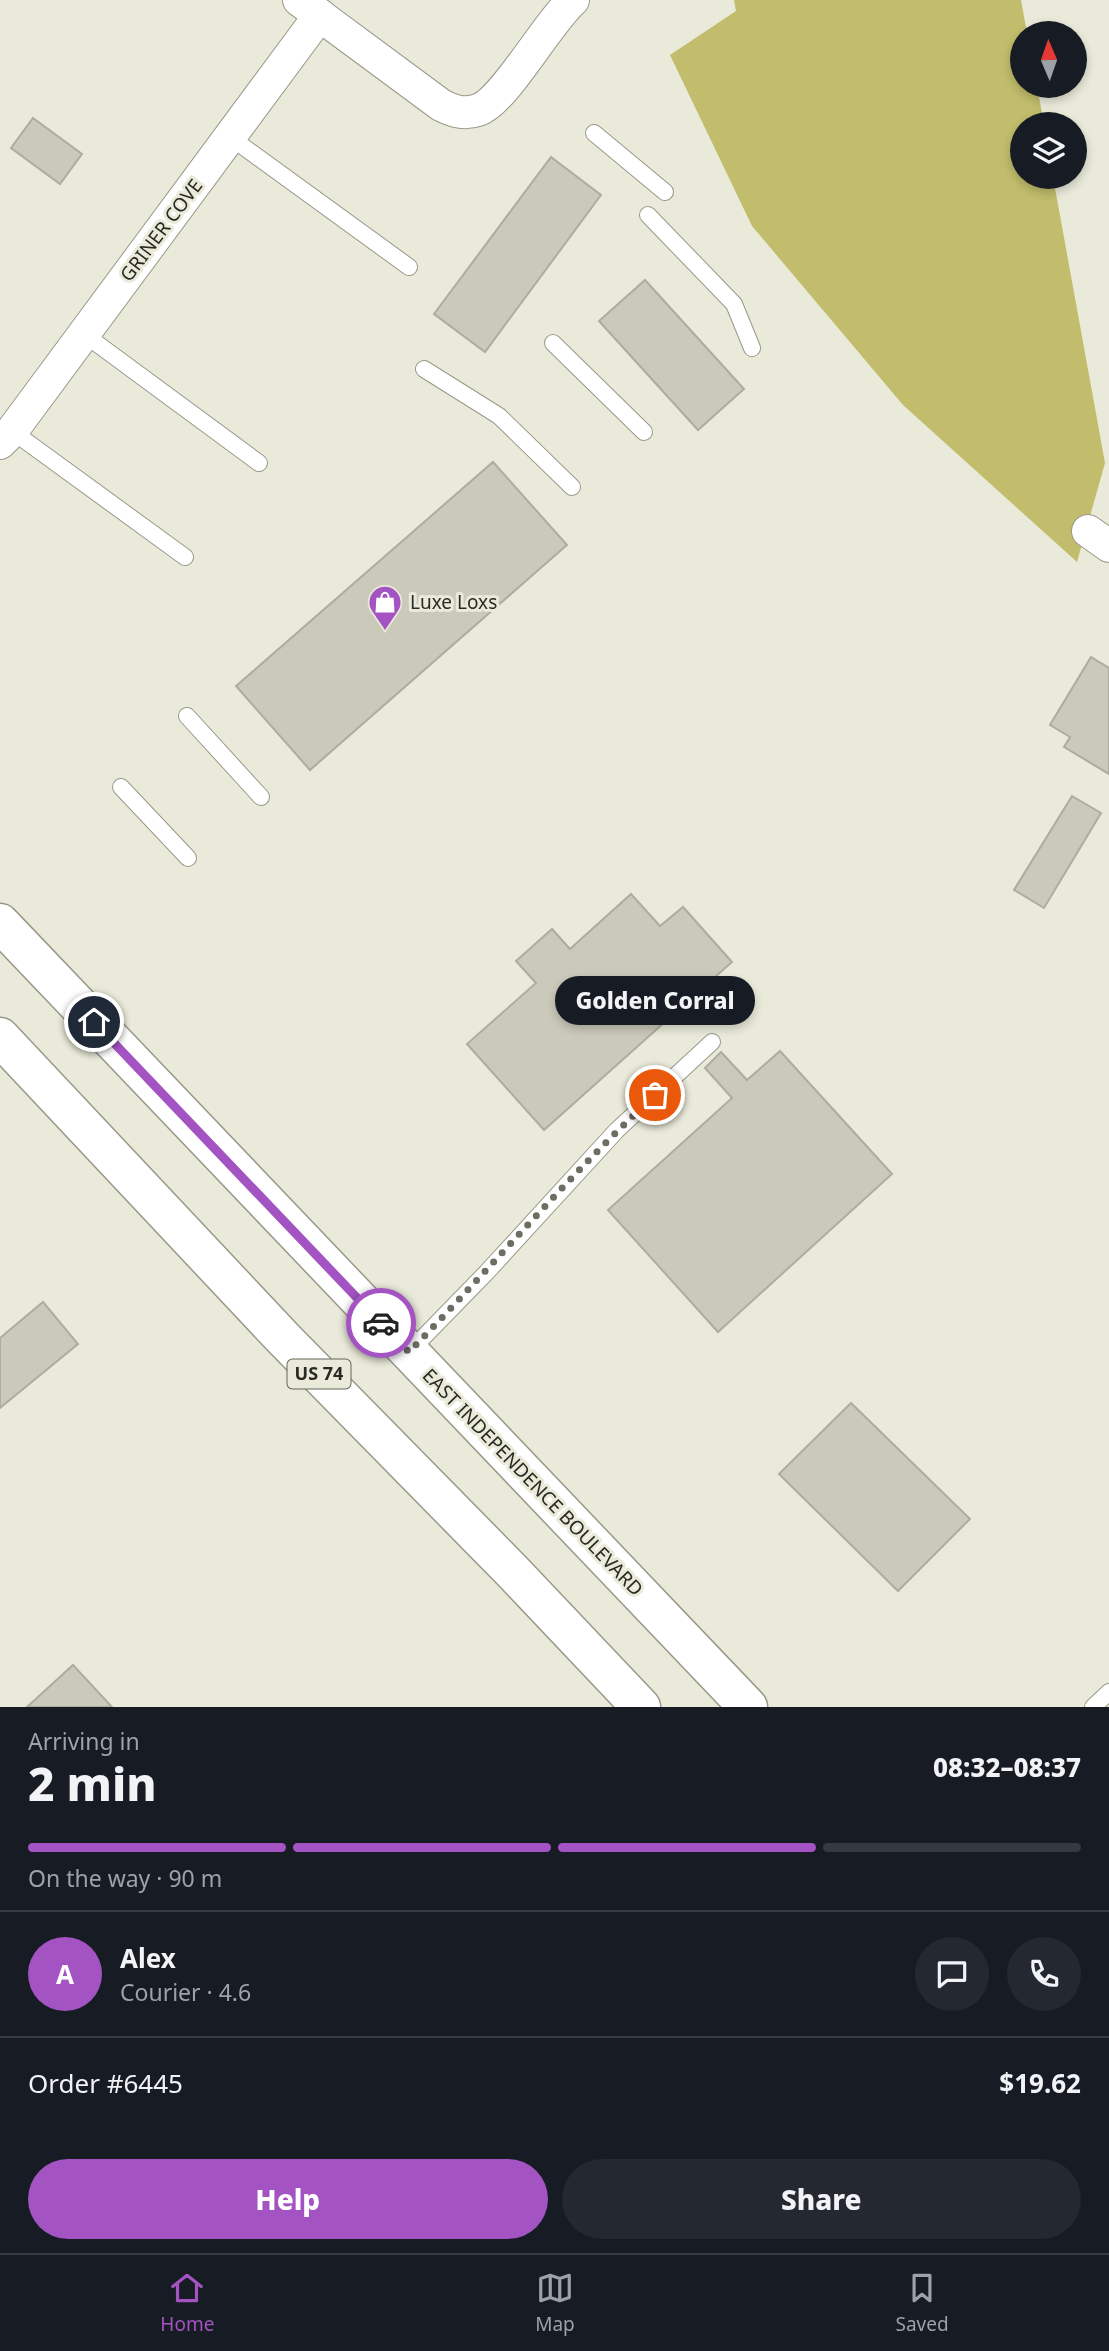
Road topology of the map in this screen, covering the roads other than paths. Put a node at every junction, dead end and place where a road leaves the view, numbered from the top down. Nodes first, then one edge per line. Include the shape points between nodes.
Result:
1 (573, 0) edge
2 (317, 5) edge
3 (594, 133) dead end
4 (230, 136) junction
5 (666, 192) dead end
6 (648, 215) dead end
7 (408, 267) dead end
8 (84, 334) junction
9 (552, 343) dead end
10 (752, 348) dead end
11 (424, 369) dead end
12 (644, 432) dead end
13 (6, 437) edge
14 (259, 463) dead end
15 (572, 487) dead end
16 (185, 557) dead end
17 (187, 716) dead end
18 (121, 788) dead end
19 (261, 797) dead end
20 (187, 858) dead end
21 (0, 923) edge
22 (0, 1037) edge
23 (712, 1042) dead end
24 (409, 1352) junction
25 (1109, 1692) edge
26 (640, 1707) edge
27 (748, 1707) edge
28 (1093, 1707) edge

1 - 2 street via 497,97 467,113 442,105
2 - 4 street, GRINER COVE
3 - 5 lane
4 - 7 lane
4 - 8 street, GRINER COVE
6 - 10 lane via 734,304
8 - 13 street, GRINER COVE
8 - 14 lane
9 - 12 lane
11 - 15 lane via 499,416
13 - 16 lane
17 - 19 lane
18 - 20 lane
21 - 24 highway, EAST INDEPENDENCE BOULEVARD
22 - 26 highway, US 74
23 - 24 lane via 617,1130
24 - 27 highway, EAST INDEPENDENCE BOULEVARD
25 - 28 lane

